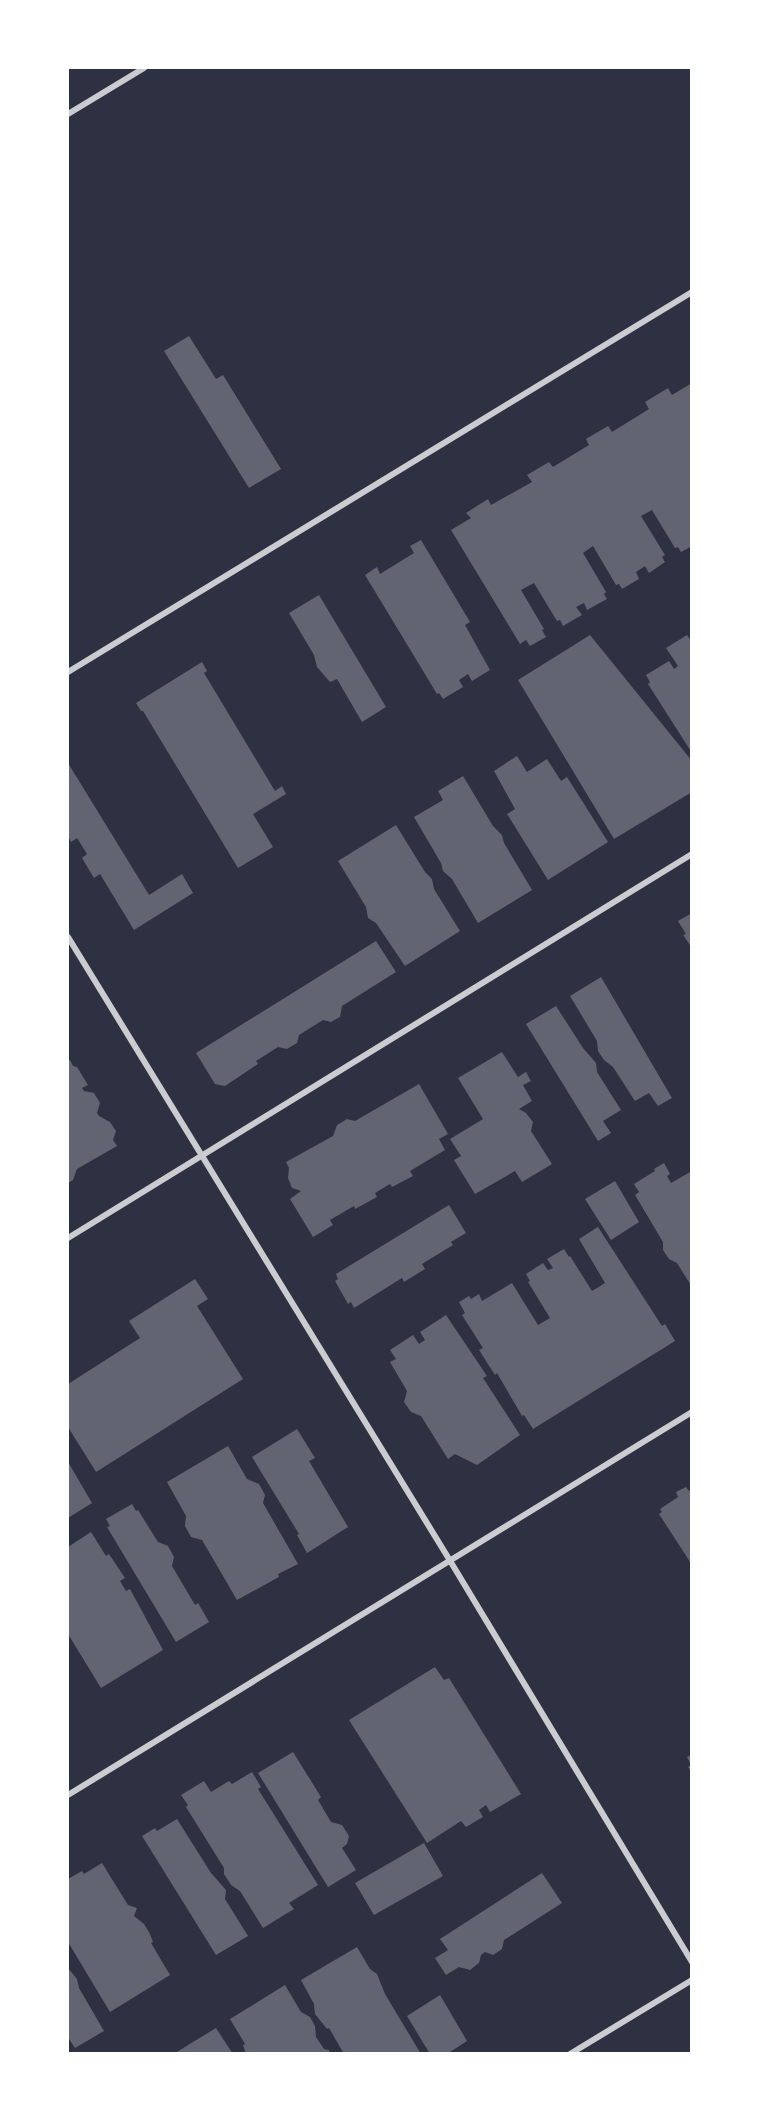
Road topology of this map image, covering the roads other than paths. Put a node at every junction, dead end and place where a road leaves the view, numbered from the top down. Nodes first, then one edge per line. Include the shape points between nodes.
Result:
1 (144, 68) edge
2 (68, 114) edge
3 (692, 292) edge
4 (68, 672) edge
5 (692, 854) edge
6 (68, 937) edge
7 (202, 1156) junction
8 (68, 1238) edge
9 (692, 1412) edge
10 (450, 1559) junction
11 (68, 1795) edge
12 (692, 1962) edge
13 (692, 1980) edge
14 (570, 2054) edge

1 - 2 street
3 - 4 street
5 - 7 street
6 - 7 street
7 - 8 street
7 - 10 street
9 - 10 street
10 - 11 street
10 - 12 street
13 - 14 street

